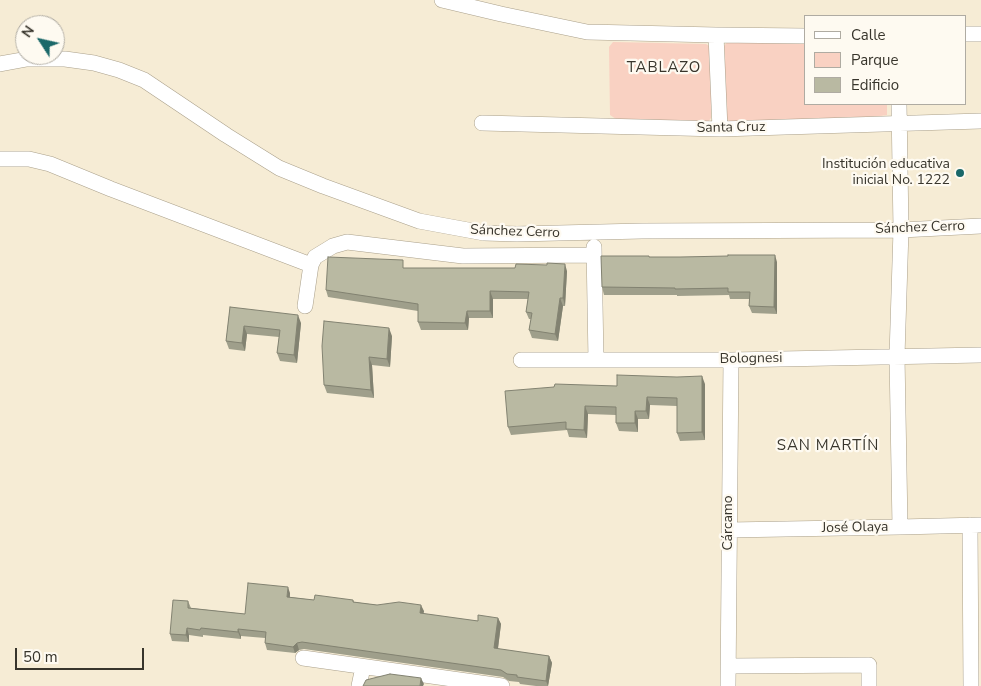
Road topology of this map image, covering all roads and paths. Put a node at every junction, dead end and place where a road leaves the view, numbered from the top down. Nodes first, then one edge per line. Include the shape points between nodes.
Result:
1 (442, 0) edge
2 (966, 34) edge
3 (981, 34) edge
4 (716, 35) junction
5 (804, 36) edge
6 (0, 64) edge
7 (899, 105) edge
8 (981, 122) edge
9 (482, 123) dead end
10 (900, 123) junction
11 (720, 129) junction
12 (0, 159) edge
13 (981, 226) edge
14 (900, 230) junction
15 (595, 233) junction
16 (594, 255) junction
17 (311, 264) junction
18 (305, 306) dead end
19 (981, 355) edge
20 (897, 356) junction
21 (521, 360) dead end
22 (596, 360) junction
23 (731, 360) junction
24 (976, 525) edge
25 (900, 528) junction
26 (729, 530) junction
27 (303, 658) dead end
28 (729, 666) junction
29 (363, 667) junction
30 (359, 686) edge
31 (502, 686) edge
32 (728, 686) edge
33 (869, 686) edge
34 (971, 686) edge

1 - 4 street via 587,32
2 - 3 street
4 - 5 street
4 - 11 street
6 - 15 street, Sánchez Cerro via 27,59 65,59 119,70 144,80 279,168 420,221 484,233
7 - 10 street
8 - 10 street, Santa Cruz
9 - 11 street, Santa Cruz
10 - 11 street, Santa Cruz
10 - 14 street
12 - 17 street via 29,159 50,164
13 - 14 street, Sánchez Cerro
14 - 15 street, Sánchez Cerro
14 - 20 street
15 - 16 street
16 - 17 street via 463,256 347,242 315,257
16 - 22 street
17 - 18 street
19 - 20 street, Bolognesi
20 - 23 street, Bolognesi
20 - 25 street
21 - 22 street, Bolognesi
22 - 23 street, Bolognesi
23 - 26 street, Cárcamo
24 - 25 street, José Olaya
24 - 34 street
25 - 26 street, José Olaya
26 - 28 street, Cárcamo
27 - 29 street
28 - 32 street, Cárcamo
28 - 33 street via 869,665
29 - 30 street
29 - 31 street

